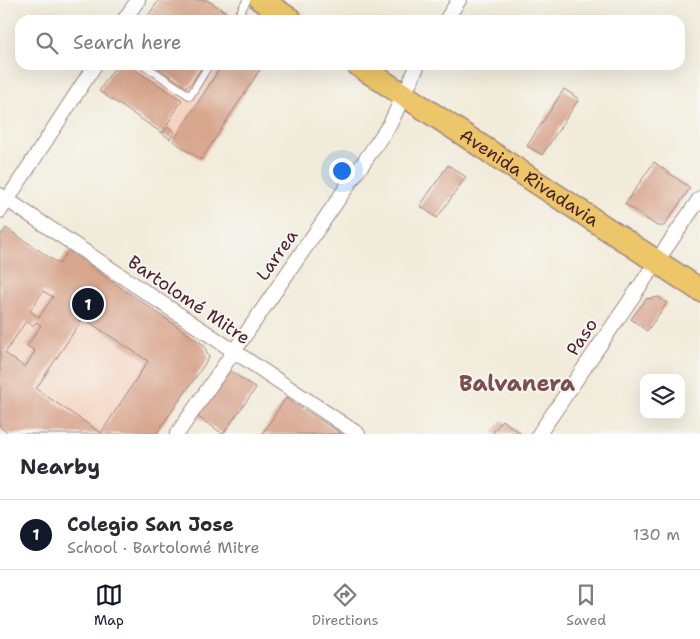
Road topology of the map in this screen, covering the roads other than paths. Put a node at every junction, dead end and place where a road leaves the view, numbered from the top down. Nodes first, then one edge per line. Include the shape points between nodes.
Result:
1 (138, 0) edge
2 (247, 0) edge
3 (261, 0) edge
4 (459, 0) edge
5 (128, 15) edge
6 (239, 15) edge
7 (283, 15) edge
8 (449, 15) edge
9 (92, 70) edge
10 (151, 70) edge
11 (206, 70) edge
12 (366, 70) edge
13 (416, 70) edge
14 (403, 95) junction
15 (700, 198) edge
16 (3, 202) edge
17 (656, 262) junction
18 (700, 290) edge
19 (233, 352) junction
20 (177, 434) edge
21 (358, 434) edge
22 (539, 434) edge

1 - 5 street
2 - 6 lane
3 - 7 main road
4 - 8 street
9 - 16 street
10 - 11 lane via 190,96
12 - 14 main road, Avenida Rivadavia
13 - 14 street, Larrea
14 - 17 main road, Avenida Rivadavia
14 - 19 street, Larrea via 390,124
15 - 17 street, Paso
16 - 19 street, Bartolomé Mitre
17 - 18 main road, Avenida Rivadavia
17 - 22 street, Paso
19 - 20 street, Larrea
19 - 21 street, Bartolomé Mitre

